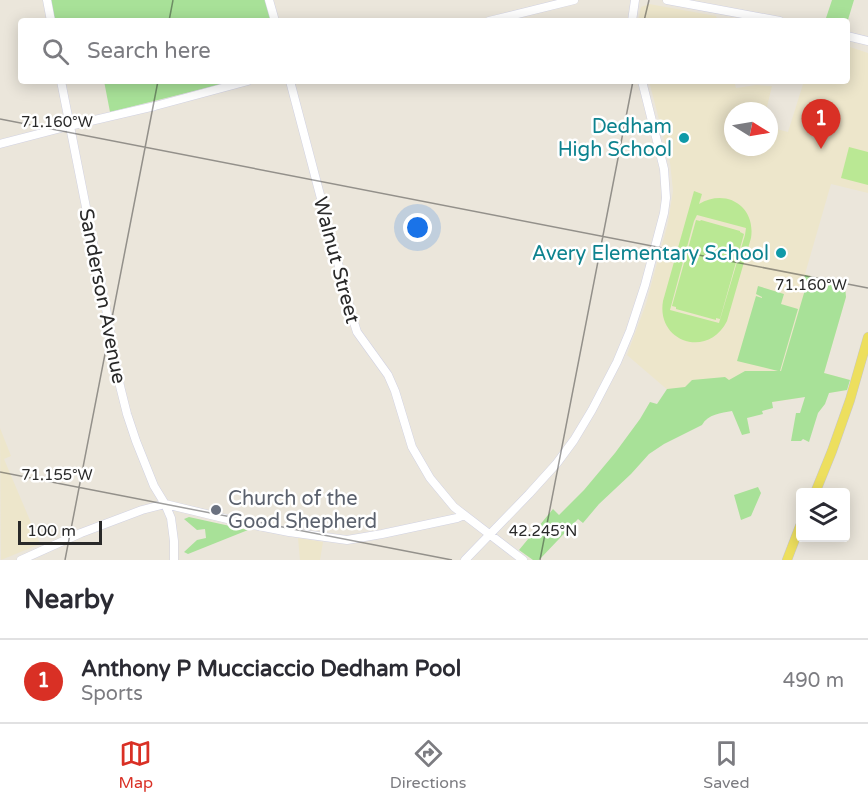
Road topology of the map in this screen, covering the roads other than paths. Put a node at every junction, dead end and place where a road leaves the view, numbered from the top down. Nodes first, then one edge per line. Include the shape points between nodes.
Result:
1 (47, 0) edge
2 (269, 0) edge
3 (574, 0) edge
4 (635, 0) edge
5 (667, 0) edge
6 (50, 18) edge
7 (273, 18) edge
8 (501, 18) edge
9 (632, 18) edge
10 (764, 18) edge
11 (850, 37) edge
12 (868, 41) edge
13 (62, 84) edge
14 (237, 84) edge
15 (291, 84) edge
16 (643, 84) edge
17 (69, 126) junction
18 (0, 144) edge
19 (868, 337) edge
20 (817, 488) edge
21 (165, 504) junction
22 (464, 515) junction
23 (490, 534) junction
24 (796, 538) edge
25 (521, 558) edge
26 (21, 560) edge
27 (174, 560) edge
28 (465, 560) edge
29 (787, 560) edge

1 - 6 street
2 - 7 street
3 - 8 street
4 - 9 street
5 - 10 street
11 - 12 street
13 - 17 street, Sanderson Avenue
14 - 17 street
15 - 22 street, Walnut Street via 357,332 388,375 420,464
16 - 23 street via 664,170 666,198 634,320 611,373 574,440
17 - 18 street
17 - 21 street, Sanderson Avenue via 124,405 154,486
19 - 20 main road via 847,409
21 - 22 street via 264,527 347,540
21 - 26 street via 91,529
21 - 27 street, Sanderson Avenue via 171,522
22 - 23 street, Walnut Street
23 - 25 street, Walnut Street
23 - 28 street
24 - 29 main road

